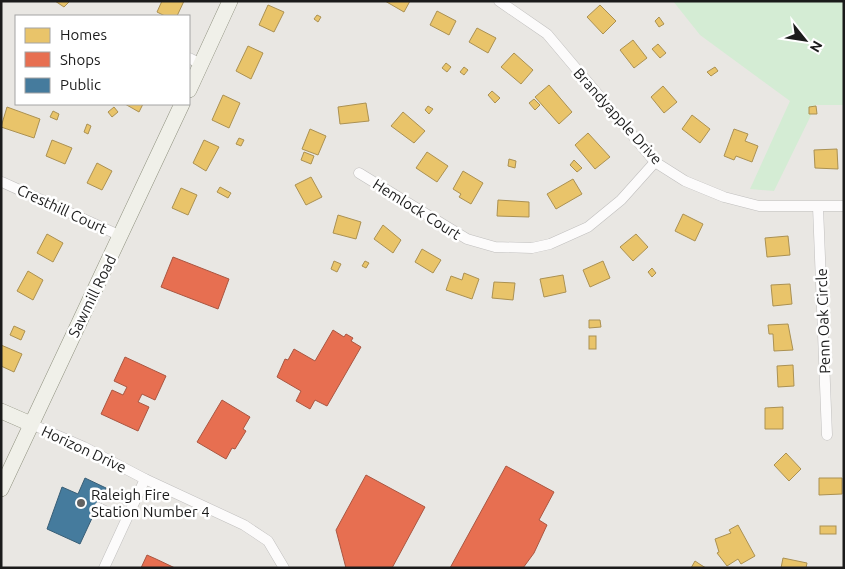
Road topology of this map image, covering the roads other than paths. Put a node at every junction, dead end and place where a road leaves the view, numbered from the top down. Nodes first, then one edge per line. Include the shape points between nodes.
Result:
1 (230, 1) edge
2 (499, 1) edge
3 (195, 61) edge
4 (190, 85) edge
5 (182, 105) edge
6 (655, 162) junction
7 (359, 173) dead end
8 (2, 182) edge
9 (844, 206) edge
10 (818, 207) junction
11 (121, 236) junction
12 (1, 411) edge
13 (31, 424) junction
14 (827, 435) dead end
15 (146, 479) junction
16 (1, 489) edge
17 (98, 505) dead end
18 (127, 519) junction
19 (104, 568) edge
20 (284, 568) edge

1 - 3 street
2 - 6 street, Brandyapple Drive via 547,34
3 - 4 street
5 - 11 street, Sawmill Road
6 - 7 street, Hemlock Court via 621,200 588,227 550,244 532,248 495,248 467,239
6 - 10 street, Brandyapple Drive via 684,180 724,197 758,206
8 - 11 street, Cresthill Court
9 - 10 street, Brandyapple Drive
10 - 14 street, Penn Oak Circle
11 - 13 street, Sawmill Road
12 - 13 street
13 - 15 street, Horizon Drive
13 - 16 street, Sawmill Road
15 - 18 street
15 - 20 street, Horizon Drive via 244,525 268,541
17 - 18 lane
18 - 19 street

